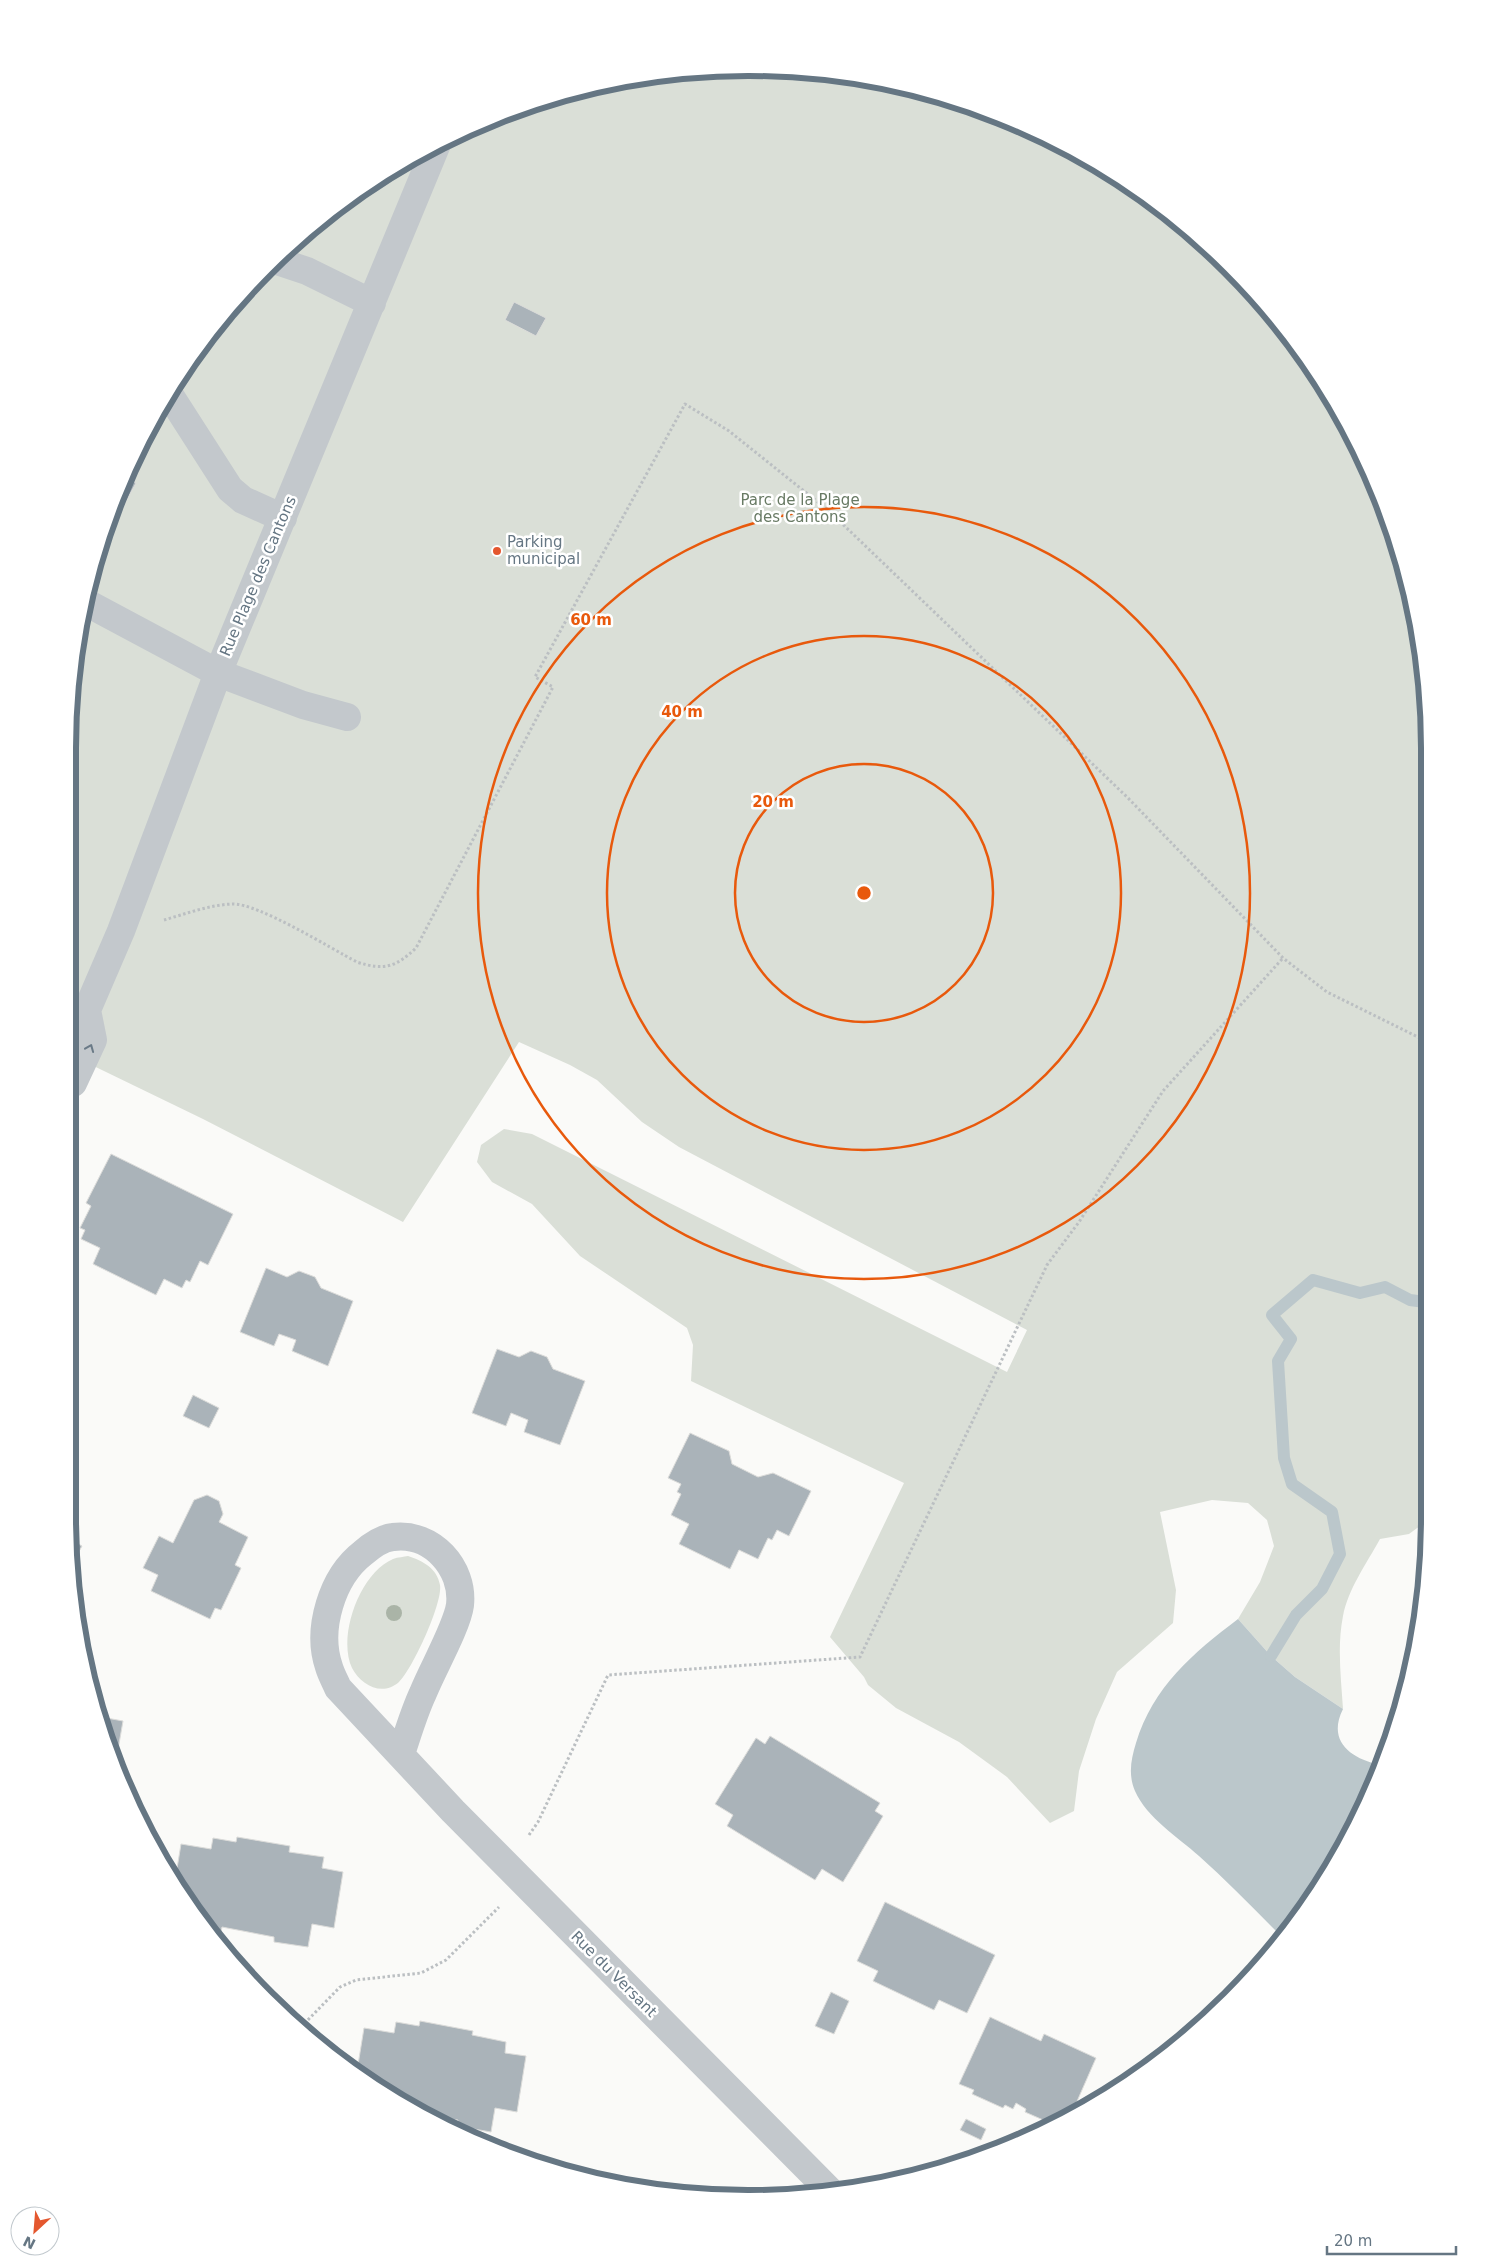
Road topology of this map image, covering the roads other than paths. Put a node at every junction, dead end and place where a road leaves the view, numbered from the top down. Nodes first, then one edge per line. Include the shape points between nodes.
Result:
1 (432, 156) edge
2 (284, 263) edge
3 (372, 303) junction
4 (174, 400) edge
5 (282, 518) junction
6 (92, 606) edge
7 (218, 673) junction
8 (347, 717) dead end
9 (80, 1015) edge
10 (76, 1077) edge
11 (401, 1754) junction
12 (824, 2185) edge

1 - 3 street, Rue Plage des Cantons
2 - 3 street
3 - 5 street, Rue Plage des Cantons
4 - 5 street via 230,489 243,500
5 - 7 street, Rue Plage des Cantons
6 - 7 street
7 - 8 street via 303,706
7 - 9 street, Rue Plage des Cantons via 121,932
10 -> 9 street, Rue Plage des Cantons via 93,1040
11 - 11 street, Rue du Versant via 338,1688 328,1666 325,1646 328,1610 343,1576 356,1558 374,1544 392,1537 428,1544 455,1570 461,1587 460,1607 423,1692
11 - 12 street, Rue du Versant via 453,1811

